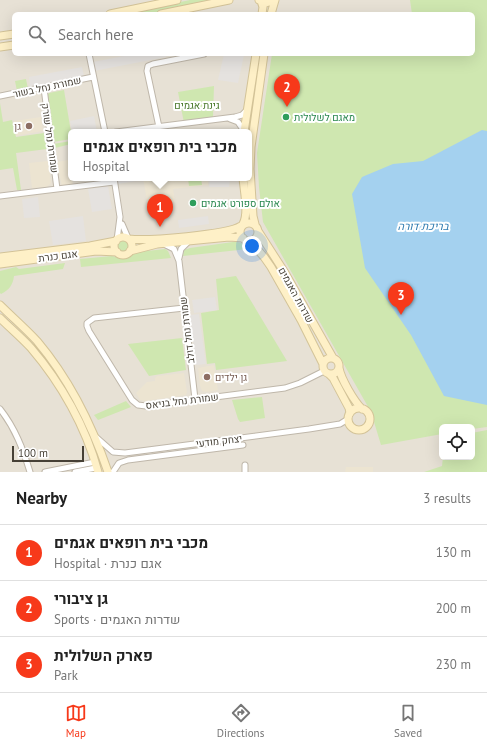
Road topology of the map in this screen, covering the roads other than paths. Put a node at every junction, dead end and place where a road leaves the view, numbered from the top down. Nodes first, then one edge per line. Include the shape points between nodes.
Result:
1 (177, 0) edge
2 (229, 0) edge
3 (275, 0) edge
4 (260, 1) edge
5 (120, 12) edge
6 (171, 12) edge
7 (262, 12) edge
8 (272, 12) edge
9 (12, 34) edge
10 (0, 36) edge
11 (12, 45) edge
12 (0, 47) edge
13 (89, 56) edge
14 (194, 56) edge
15 (256, 56) edge
16 (264, 56) edge
17 (93, 78) junction
18 (44, 88) junction
19 (0, 96) edge
20 (247, 110) junction
21 (228, 119) junction
22 (159, 127) junction
23 (104, 129) edge
24 (142, 129) edge
25 (243, 129) edge
26 (244, 129) edge
27 (252, 140) edge
28 (108, 181) edge
29 (114, 181) edge
30 (243, 181) edge
31 (251, 181) edge
32 (57, 189) junction
33 (0, 196) edge
34 (120, 217) junction
35 (255, 224) junction
36 (242, 225) junction
37 (258, 231) junction
38 (128, 239) junction
39 (117, 240) junction
40 (246, 240) junction
41 (189, 241) junction
42 (163, 244) junction
43 (130, 251) junction
44 (117, 252) junction
45 (0, 259) edge
46 (179, 261) junction
47 (0, 305) edge
48 (184, 308) junction
49 (0, 318) edge
50 (334, 358) junction
51 (339, 368) junction
52 (326, 370) junction
53 (195, 399) junction
54 (0, 409) edge
55 (362, 409) junction
56 (349, 416) junction
57 (94, 436) junction
58 (185, 445) junction
59 (243, 445) dead end
60 (180, 454) junction
61 (245, 465) dead end
62 (96, 467) edge
63 (30, 472) edge
64 (45, 472) edge
65 (75, 472) edge
66 (108, 472) edge
67 (113, 472) edge
68 (245, 472) edge

1 - 5 street
2 - 6 street
3 - 4 street
3 - 8 street
4 - 7 street
9 - 10 street
11 - 12 street
13 - 17 street
14 - 22 street via 148,66
15 - 20 street
16 - 27 street
17 - 18 street, שמורת נחל בשור
17 - 23 street
18 - 19 street, שמורת נחל בשור
18 - 32 street, שמורת נחל שורק
20 - 21 street via 239,117
20 - 26 street
21 - 22 street
21 - 25 street via 238,122
22 - 24 street
28 - 32 street
29 - 34 street
30 - 36 street via 246,212
31 - 35 street
32 - 33 street
34 - 38 street
34 - 39 street
35 - 36 street via 249,222
35 - 37 street
36 - 38 street via 214,233
36 - 40 street via 240,232
37 - 40 street via 256,238
37 - 50 street, שדרות האגמים
38 - 39 street via 123,237
38 - 43 street via 132,244
39 - 44 street
39 - 45 street, אגם כנרת via 95,246
40 - 41 street via 229,237
40 - 52 street, שדרות האגמים via 271,267
41 - 42 street
41 - 46 street, שמורת נחל דולב via 181,249
42 - 43 street
42 - 46 street via 174,249
43 - 44 street via 124,254
44 - 45 street, אגם כנרת via 96,251
46 - 48 street, שמורת נחל דולב
47 - 57 street via 36,340 56,366 80,405
48 - 53 street, שמורת נחל דולב
48 - 53 street, שמורת נחל בניאס via 94,318 87,326 132,400 138,405
49 - 62 street via 30,347 56,382 79,422
50 - 51 street via 338,361
50 - 52 street via 327,358
51 - 52 street via 335,373
51 - 55 street via 356,403
52 - 53 street, שמורת נחל בניאס via 285,388
52 - 56 street, שדרות האגמים via 349,408
54 - 63 street via 12,426
55 - 56 street via 357,409
55 - 56 street via 369,416 366,428 353,428 349,423
56 - 58 street, יצחק מודעי via 340,424 320,428
57 - 58 street, יצחק מודעי via 113,452
57 - 66 street
58 - 60 street
59 - 60 street, יצחק מודעי
60 - 67 street, יצחק מודעי via 128,460 119,463
61 - 68 street
62 - 64 street
62 - 65 street

